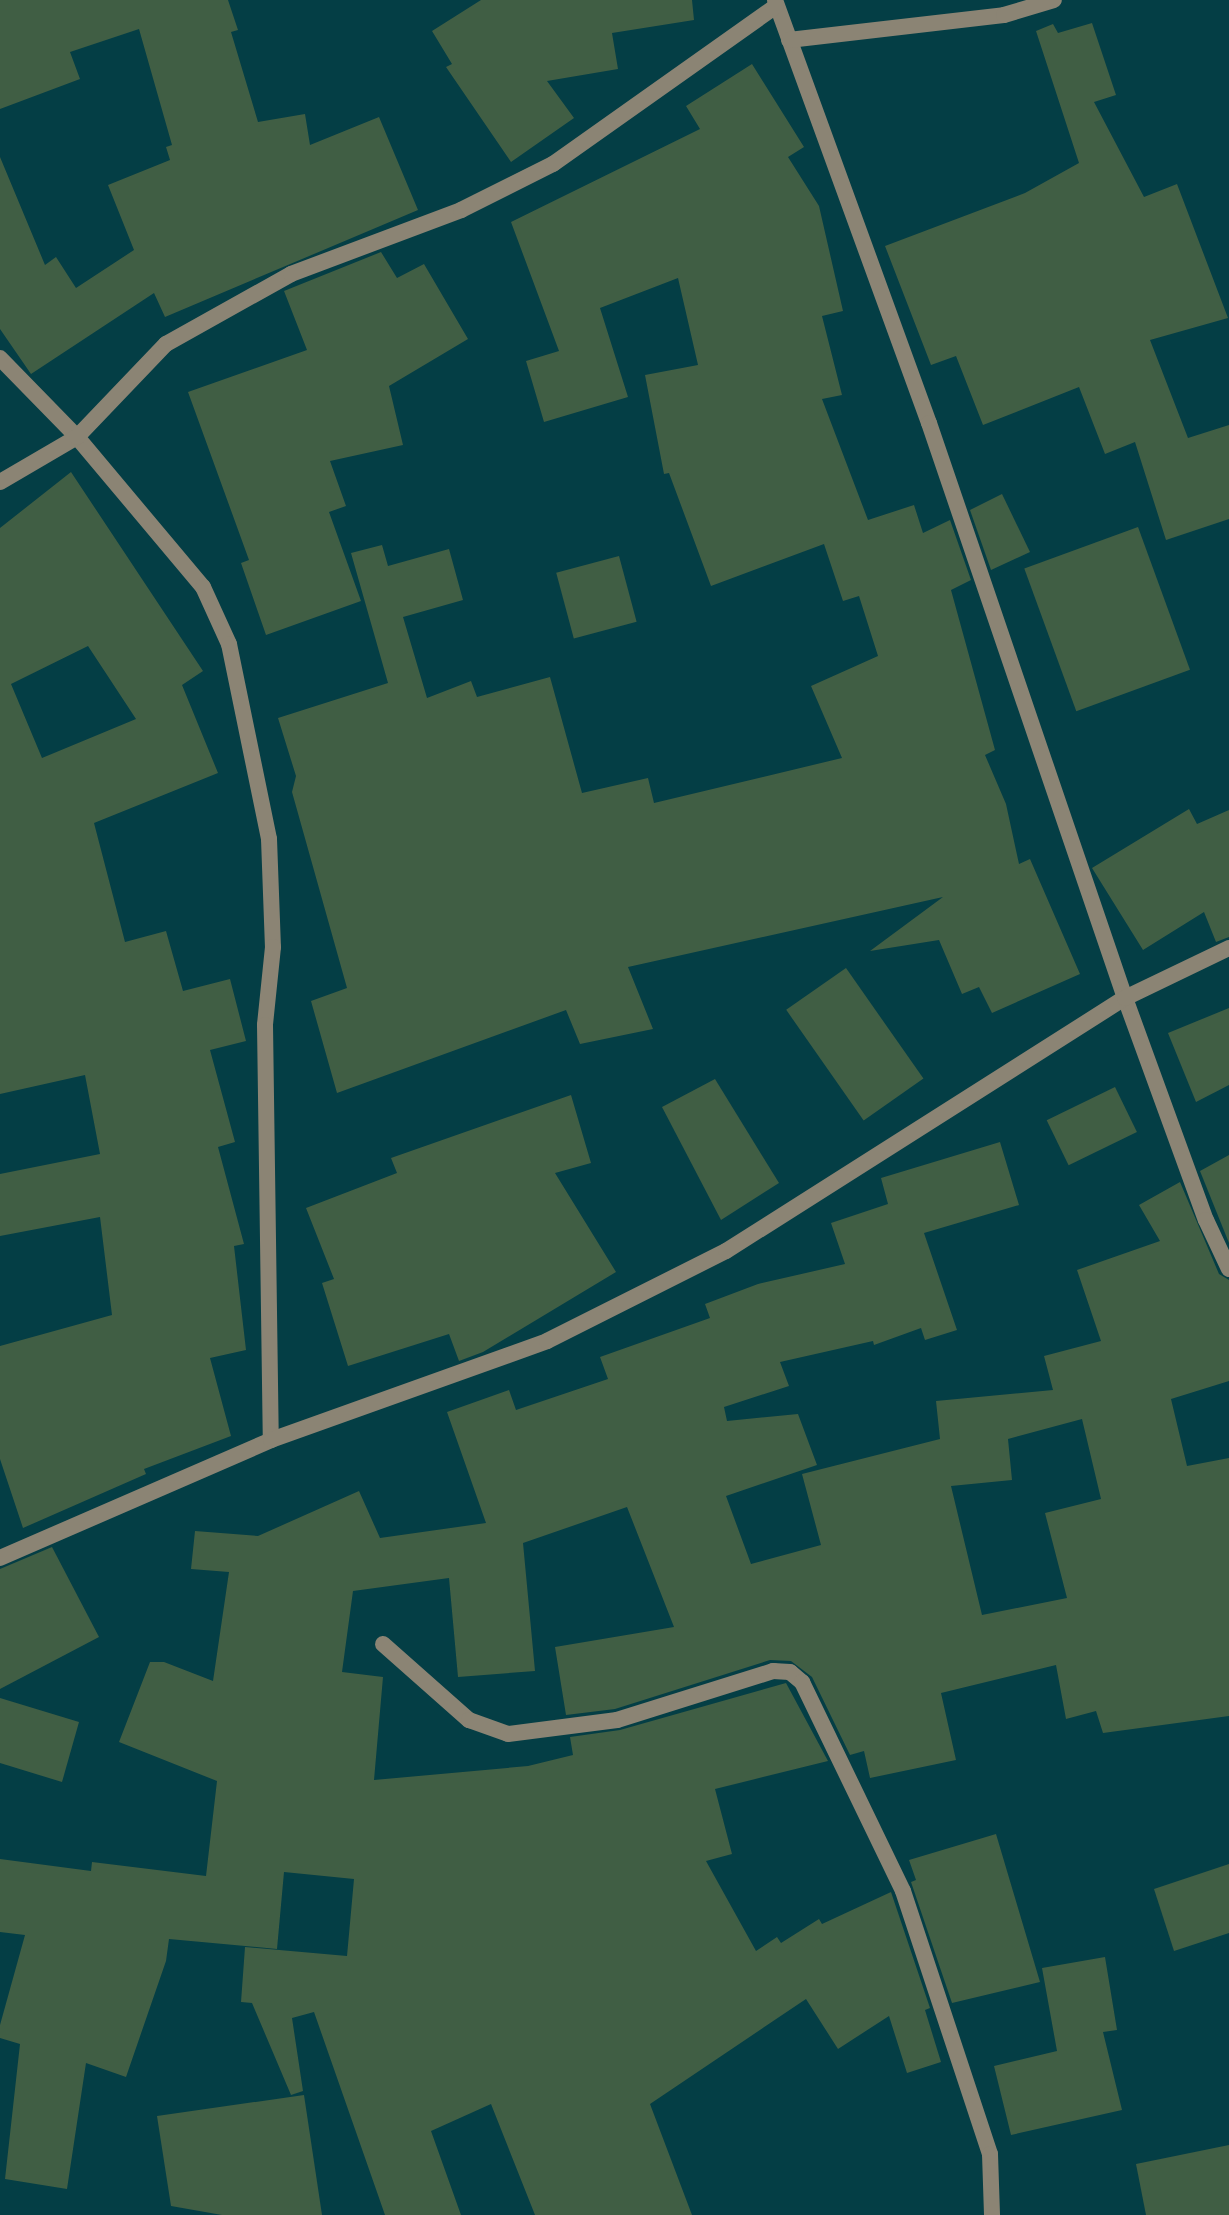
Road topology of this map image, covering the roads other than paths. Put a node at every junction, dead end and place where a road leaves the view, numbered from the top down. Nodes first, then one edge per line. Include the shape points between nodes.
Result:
1 (1054, 0) edge
2 (776, 3) edge
3 (789, 40) junction
4 (0, 358) edge
5 (77, 437) junction
6 (0, 482) edge
7 (1229, 948) edge
8 (1125, 998) junction
9 (1229, 1269) edge
10 (271, 1440) junction
11 (0, 1558) edge
12 (383, 1644) dead end
13 (992, 2215) edge

1 - 3 street via 1004,15
2 - 3 street
2 - 5 street via 553,164 461,210 291,274 166,344
3 - 8 street via 929,423
4 - 5 street
5 - 6 street
5 - 10 street via 203,587 229,644 269,839 273,947 265,1025
7 - 8 street
8 - 9 street
8 - 10 street via 726,1251 547,1341
10 - 11 street
12 - 13 street via 469,1720 508,1734 617,1720 773,1671 790,1672 802,1682 903,1891 990,2154

